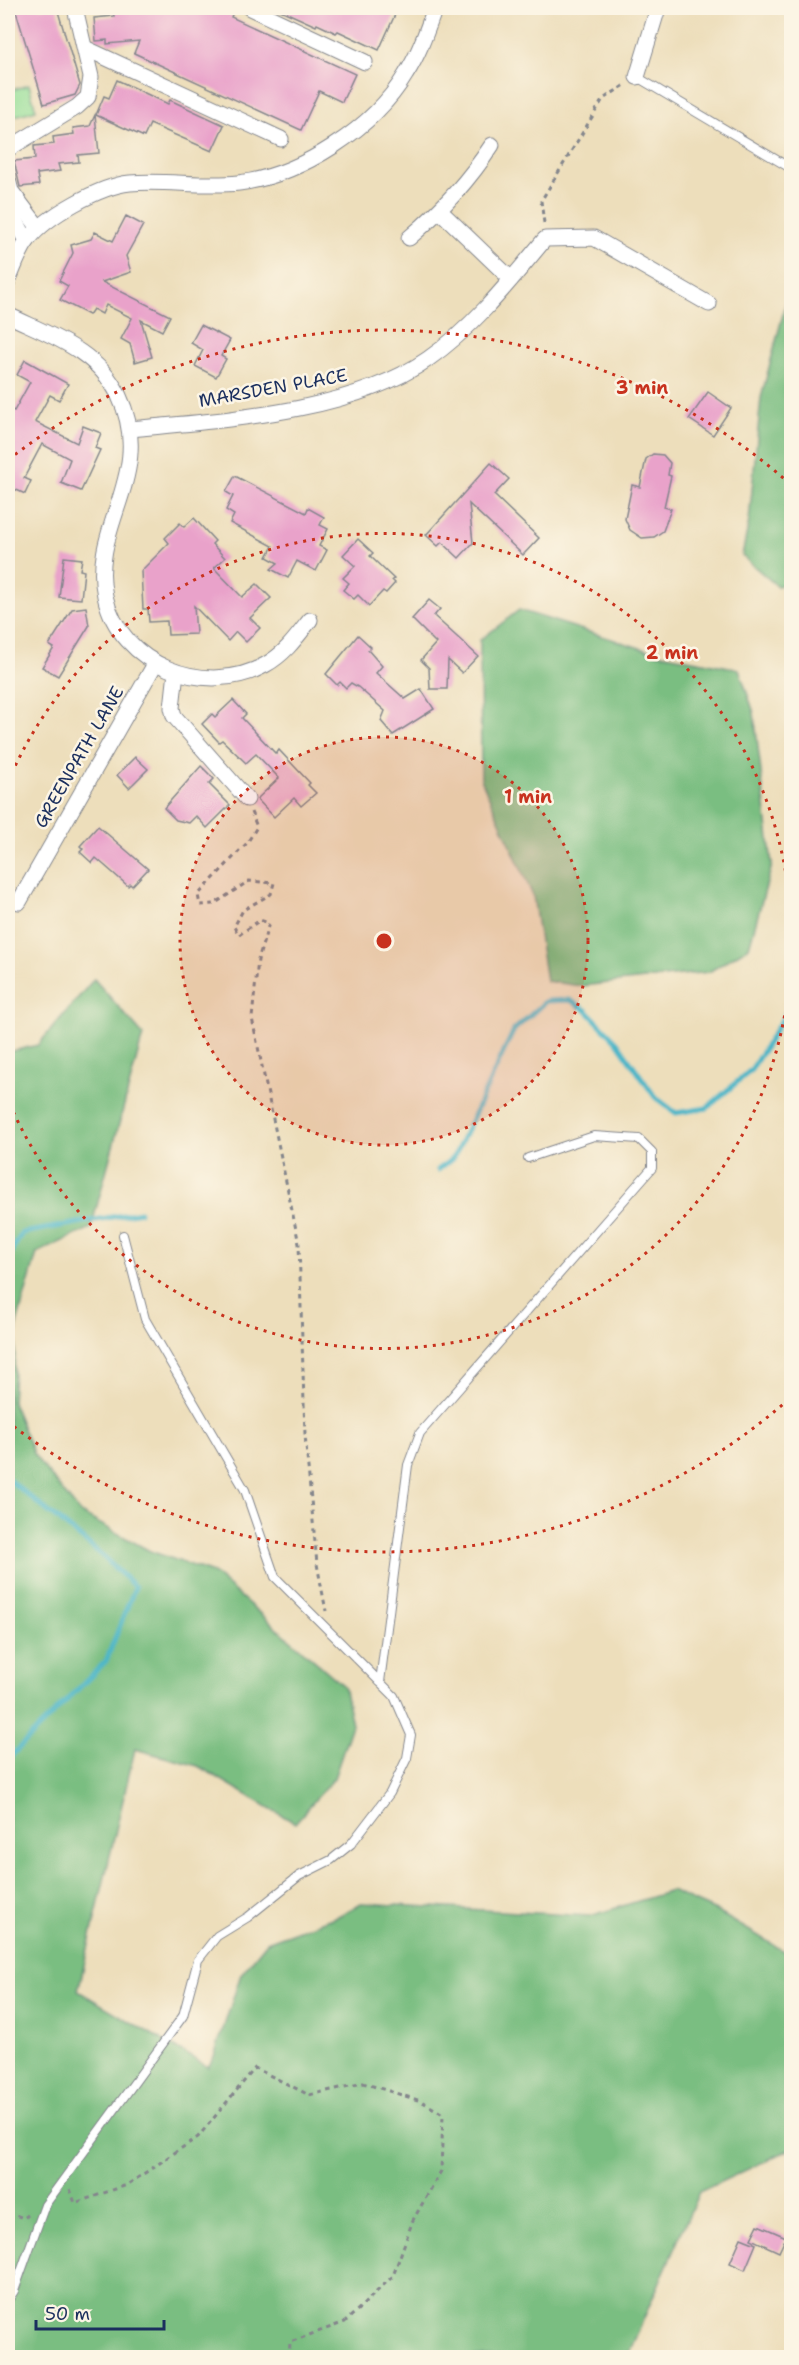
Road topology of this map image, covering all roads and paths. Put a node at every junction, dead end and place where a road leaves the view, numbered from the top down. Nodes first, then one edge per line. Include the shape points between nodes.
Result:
1 (75, 8) edge
2 (250, 8) edge
3 (435, 8) edge
4 (658, 8) edge
5 (85, 48) junction
6 (365, 62) dead end
7 (637, 77) junction
8 (282, 139) dead end
9 (492, 145) dead end
10 (8, 149) edge
11 (792, 169) edge
12 (8, 180) edge
13 (8, 206) edge
14 (440, 211) junction
15 (39, 228) junction
16 (409, 238) dead end
17 (545, 239) junction
18 (27, 241) junction
19 (512, 279) junction
20 (8, 281) edge
21 (709, 304) dead end
22 (8, 315) edge
23 (130, 429) junction
24 (310, 620) dead end
25 (155, 664) junction
26 (176, 672) junction
27 (247, 799) joint
28 (19, 902) dead end
29 (528, 1158) dead end
30 (123, 1235) dead end
31 (330, 1632) junction
32 (380, 1682) junction
33 (66, 2176) junction
34 (45, 2205) junction
35 (8, 2213) edge
36 (8, 2300) edge
37 (289, 2358) edge

1 - 5 street
2 - 6 street
3 - 15 street via 406,75 381,106 327,151 279,175 238,183 128,183 86,197
4 - 7 street
5 - 8 street
5 - 10 street via 91,76 88,97
7 - 11 lane
7 - 17 path via 603,99 542,201
9 - 14 street via 473,175
12 - 15 street via 11,191
13 - 18 street
14 - 16 street
14 - 19 street
15 - 18 street
17 - 19 street, MARSDEN PLACE
17 - 21 street via 594,238
18 - 20 street
19 - 23 street, MARSDEN PLACE via 446,345 386,383 256,415
22 - 23 street via 76,347 93,360 118,395
23 - 25 street via 132,458 104,559 105,597 125,636
24 - 26 street via 289,648 265,665 240,675 197,678
25 - 26 street
25 - 28 street, GREENPATH LANE
26 - 27 street via 174,716
27 - 31 path via 257,826 247,843 198,895 200,905 214,904 249,881 274,883 271,894 243,910 234,927 239,935 260,920 269,923 258,960 252,1018 299,1244 305,1436 317,1564
29 - 32 lane via 594,1136 639,1139 652,1152 652,1168 420,1433 408,1465
30 - 31 lane via 145,1319 244,1491 275,1577
31 - 32 lane
32 - 33 lane via 394,1696 411,1735 407,1758 390,1794 351,1844 331,1860 299,1876 217,1936 198,1960 183,2016
33 - 34 lane
33 - 37 path via 75,2203 127,2185 198,2137 255,2068 309,2095 363,2083 421,2101 443,2114 441,2171 413,2220 393,2276 345,2322 290,2342
34 - 35 path via 24,2218
34 - 36 lane

